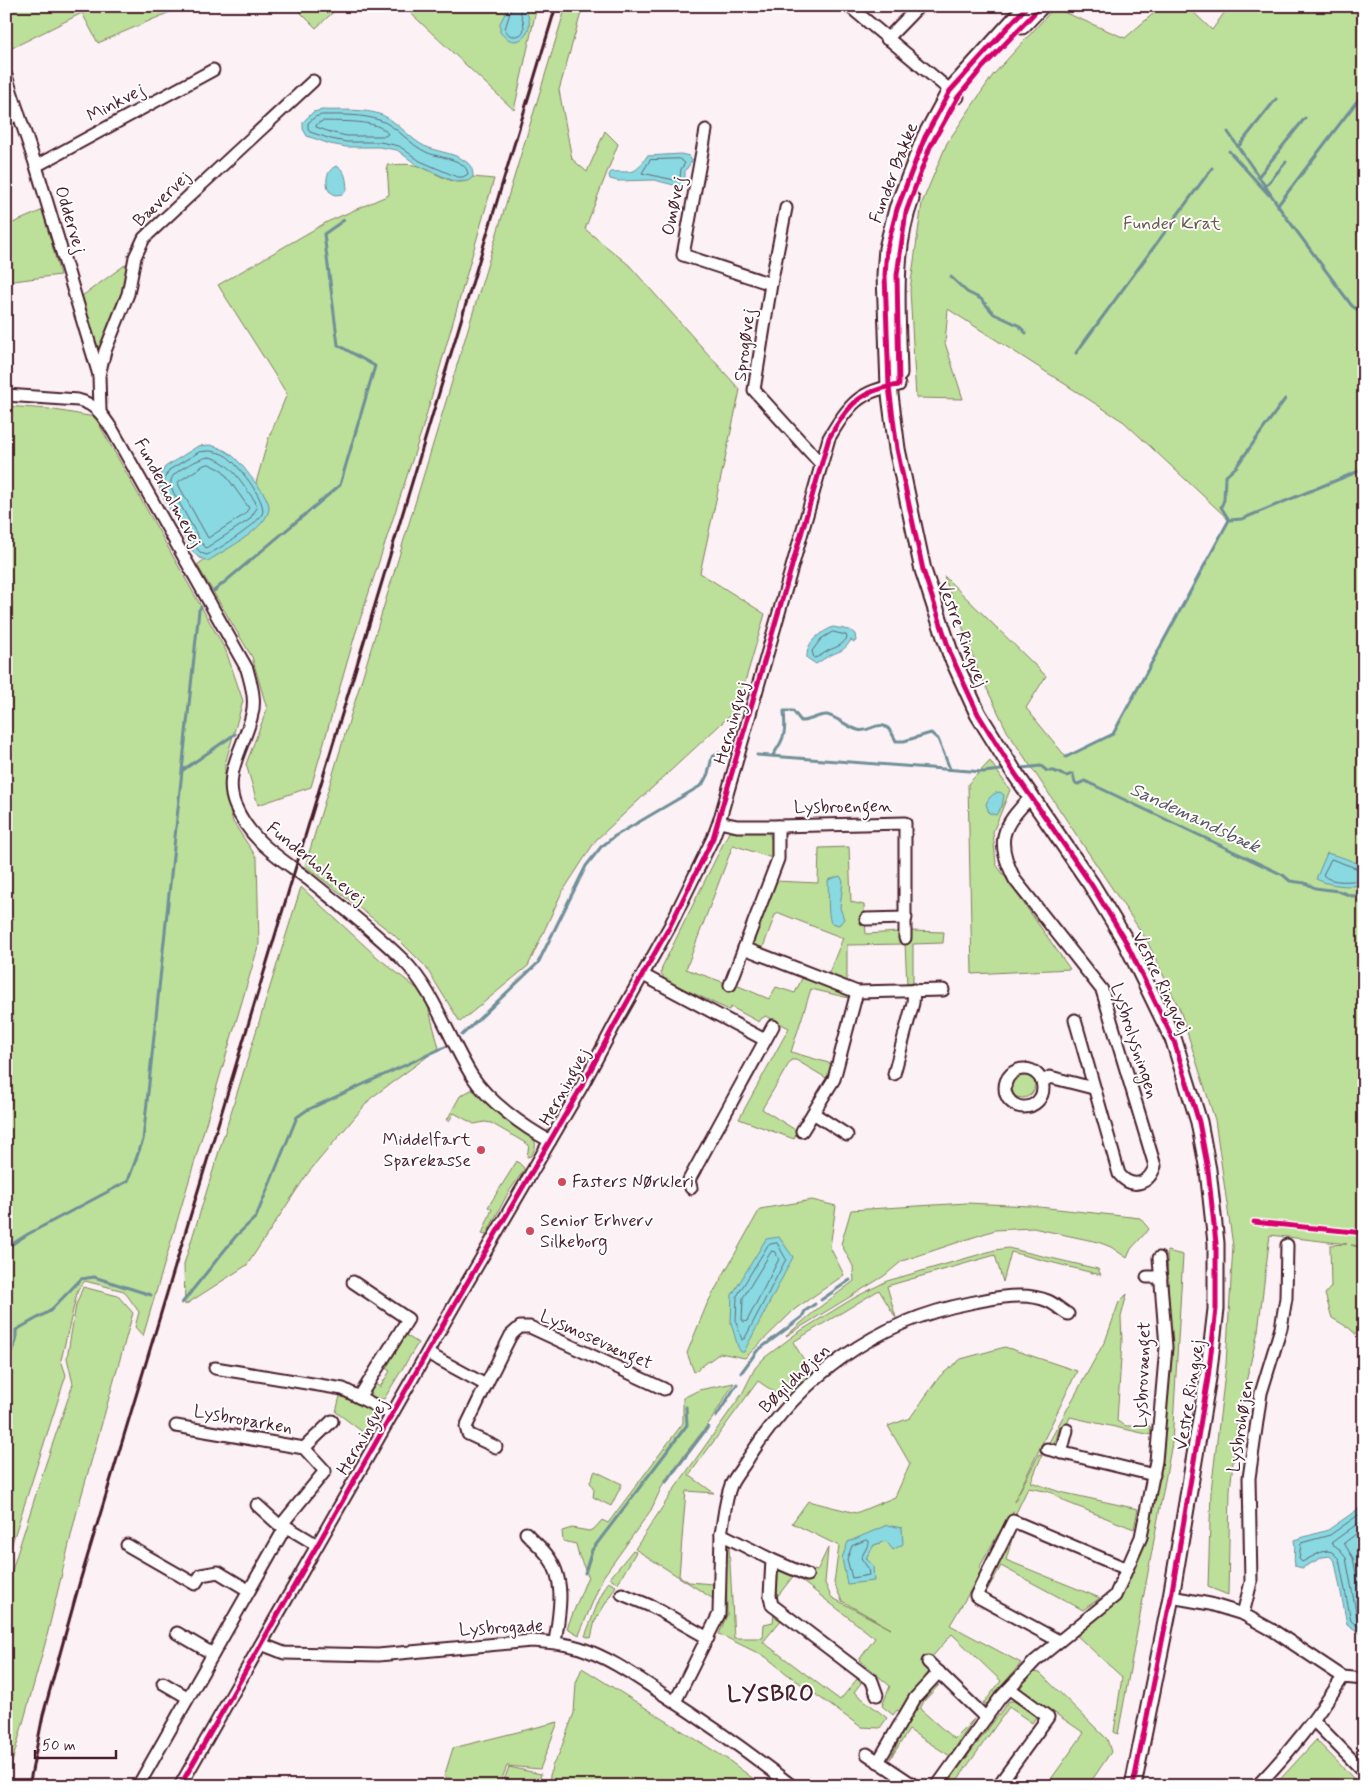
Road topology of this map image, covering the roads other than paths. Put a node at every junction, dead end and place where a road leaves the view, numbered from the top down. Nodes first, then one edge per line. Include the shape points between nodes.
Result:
1 (849, 6) edge
2 (919, 6) edge
3 (1027, 6) edge
4 (1041, 6) edge
5 (887, 39) junction
6 (213, 70) dead end
7 (6, 76) edge
8 (313, 81) dead end
9 (954, 94) junction
10 (18, 112) junction
11 (6, 121) edge
12 (706, 130) dead end
13 (36, 166) junction
14 (786, 208) dead end
15 (772, 284) junction
16 (98, 375) junction
17 (894, 386) junction
18 (6, 396) edge
19 (100, 411) junction
20 (821, 464) junction
21 (1031, 797) junction
22 (719, 822) junction
23 (778, 826) junction
24 (906, 918) junction
25 (866, 919) dead end
26 (905, 938) dead end
27 (744, 948) junction
28 (643, 975) junction
29 (730, 985) dead end
30 (914, 990) junction
31 (943, 990) dead end
32 (857, 992) junction
33 (1075, 1020) dead end
34 (774, 1026) dead end
35 (765, 1040) junction
36 (894, 1074) dead end
37 (1042, 1082) dead end
38 (1093, 1088) junction
39 (812, 1114) junction
40 (802, 1132) dead end
41 (847, 1135) dead end
42 (550, 1141) junction
43 (691, 1188) dead end
44 (1287, 1245) dead end
45 (1159, 1258) dead end
46 (1147, 1277) dead end
47 (1161, 1277) junction
48 (353, 1282) dead end
49 (1068, 1314) dead end
50 (427, 1353) junction
51 (215, 1368) dead end
52 (486, 1385) junction
53 (664, 1389) dead end
54 (360, 1396) junction
55 (392, 1414) junction
56 (332, 1421) dead end
57 (176, 1426) dead end
58 (1067, 1430) dead end
59 (496, 1447) dead end
60 (304, 1448) junction
61 (1047, 1450) dead end
62 (1061, 1453) junction
63 (1154, 1475) junction
64 (257, 1505) dead end
65 (284, 1525) junction
66 (526, 1533) dead end
67 (721, 1534) junction
68 (128, 1545) dead end
69 (317, 1545) junction
70 (772, 1560) junction
71 (1127, 1569) junction
72 (807, 1575) dead end
73 (248, 1590) junction
74 (622, 1594) dead end
75 (1171, 1597) junction
76 (1243, 1614) junction
77 (177, 1633) dead end
78 (708, 1638) junction
79 (554, 1642) junction
80 (1059, 1642) junction
81 (261, 1644) junction
82 (213, 1654) junction
83 (928, 1662) dead end
84 (938, 1672) junction
85 (1343, 1677) junction
86 (1364, 1679) edge
87 (163, 1683) dead end
88 (1010, 1688) junction
89 (876, 1695) dead end
90 (187, 1697) junction
91 (675, 1702) junction
92 (986, 1718) junction
93 (1314, 1722) junction
94 (866, 1754) dead end
95 (878, 1762) junction
96 (1364, 1772) edge
97 (141, 1784) edge
98 (912, 1784) dead end
99 (180, 1786) edge
100 (792, 1786) edge
101 (937, 1786) edge
102 (998, 1786) edge
103 (1133, 1786) edge
104 (1257, 1786) edge

1 - 5 street
2 - 5 street
3 - 9 main road, Funder Bakke
4 - 9 main road, Funder Bakke
5 - 9 street
6 - 13 street, Minkvej
7 - 10 street, Oddervej
8 - 16 street, Bævervej via 144,238 135,257 128,294
9 - 17 main road, Funder Bakke via 906,212 897,275
10 - 11 street
10 - 13 street, Oddervej
12 - 15 street, Omøvej via 683,255
13 - 16 street, Oddervej
14 - 15 street, Sprogøvej
15 - 20 street, Sprogøvej via 754,390
16 - 19 street, Bævervej
17 - 20 street, Herningvej via 876,389 852,404 830,438
17 - 21 main road, Vestre Ringvej via 907,450 911,513 923,570 951,655 978,714
18 - 19 street, Funderholmevej via 78,400
19 - 42 street, Funderholmevej via 247,670 253,691 252,713 234,765 232,784 234,803 244,823 266,848 403,960 424,986 484,1092
20 - 22 street, Herningvej
21 - 38 street, Lysbrolysningen via 1014,814 1005,830 1002,847 1006,864 1015,880 1102,990 1155,1166 1146,1181 1134,1184 1124,1181 1119,1174
21 - 75 main road, Vestre Ringvej via 1126,940 1174,1041 1199,1122 1208,1170 1216,1243 1216,1309 1208,1378
22 - 23 street, Lysbroengen via 737,826
22 - 28 street, Herningvej via 714,838
23 - 24 street, Lysbroengen via 905,823
23 - 27 street, Lysbroengen via 778,859
24 - 25 street
24 - 26 street, Lysbroengen
27 - 29 street, Lysbroengen
27 - 32 street
28 - 35 street
28 - 42 street, Herningvej
30 - 31 street
30 - 32 street
30 - 36 street
32 - 39 street via 834,1079
33 - 38 street, Lysbrolysningen
34 - 35 street
35 - 43 street via 689,1180
37 - 38 street via 1050,1077
39 - 40 street
39 - 41 street
42 - 50 street, Herningvej
44 - 76 street, Lysbrohøjen via 1286,1298 1281,1328 1261,1393 1249,1478 1251,1582
45 - 47 street, Lysbrovænget
46 - 47 street
47 - 63 street, Lysbrovænget via 1166,1347
48 - 54 street, Herningvej via 408,1319
49 - 67 street, Bøgildhøjen via 1048,1302 1031,1297 996,1298 950,1307 902,1323 863,1343 826,1369 765,1433 731,1485
50 - 52 street
50 - 55 street, Herningvej
51 - 54 street, Herningvej via 344,1389
52 - 53 street, Lysmosevænget via 511,1335 520,1327 530,1328
52 - 59 street, Lysmosevænget via 466,1427 468,1434
54 - 55 street, Herningvej
55 - 69 street, Herningvej
56 - 60 street, Lysbroparken
57 - 60 street, Lysbroparken
58 - 62 street
60 - 65 street, Lysbroparken via 325,1471
61 - 62 street
62 - 63 street
63 - 71 street, Lysbrovænget via 1141,1537
64 - 65 street via 278,1524
65 - 69 street
65 - 73 street, Lysbroparken
66 - 79 street via 548,1556 560,1584 561,1602
67 - 70 street
67 - 78 street, Bøgildhøjen via 719,1614
68 - 73 street via 195,1584 202,1575 218,1572
69 - 81 street, Herningvej
70 - 72 street
70 - 89 street via 772,1605 872,1681
71 - 80 street, Lysbrovænget via 1115,1596
71 - 80 street via 1013,1521 976,1596
73 - 82 street, Lysbroparken
74 - 78 street via 653,1607
75 - 76 street
75 - 103 main road, Vestre Ringvej
76 - 85 street via 1274,1630
77 - 82 street
78 - 91 street, Bøgildhøjen
79 - 81 street, Lysbrogade via 531,1641 378,1655 284,1653
79 - 91 street, Lysbrogade via 578,1647 611,1661
80 - 88 street, Lysbrovænget via 1035,1661
81 - 99 street, Herningvej
82 - 90 street, Lysbroparken
83 - 84 street
84 - 92 street
84 - 95 street via 915,1698
85 - 86 street
85 - 93 street
87 - 90 street
88 - 92 street, Lysbrovænget
88 - 102 street via 1048,1717
90 - 97 street, Lysbroparken
91 - 100 street, Lysbrogade
92 - 101 street, Lysbrovænget
93 - 96 street
93 - 104 street
94 - 95 street
95 - 98 street

